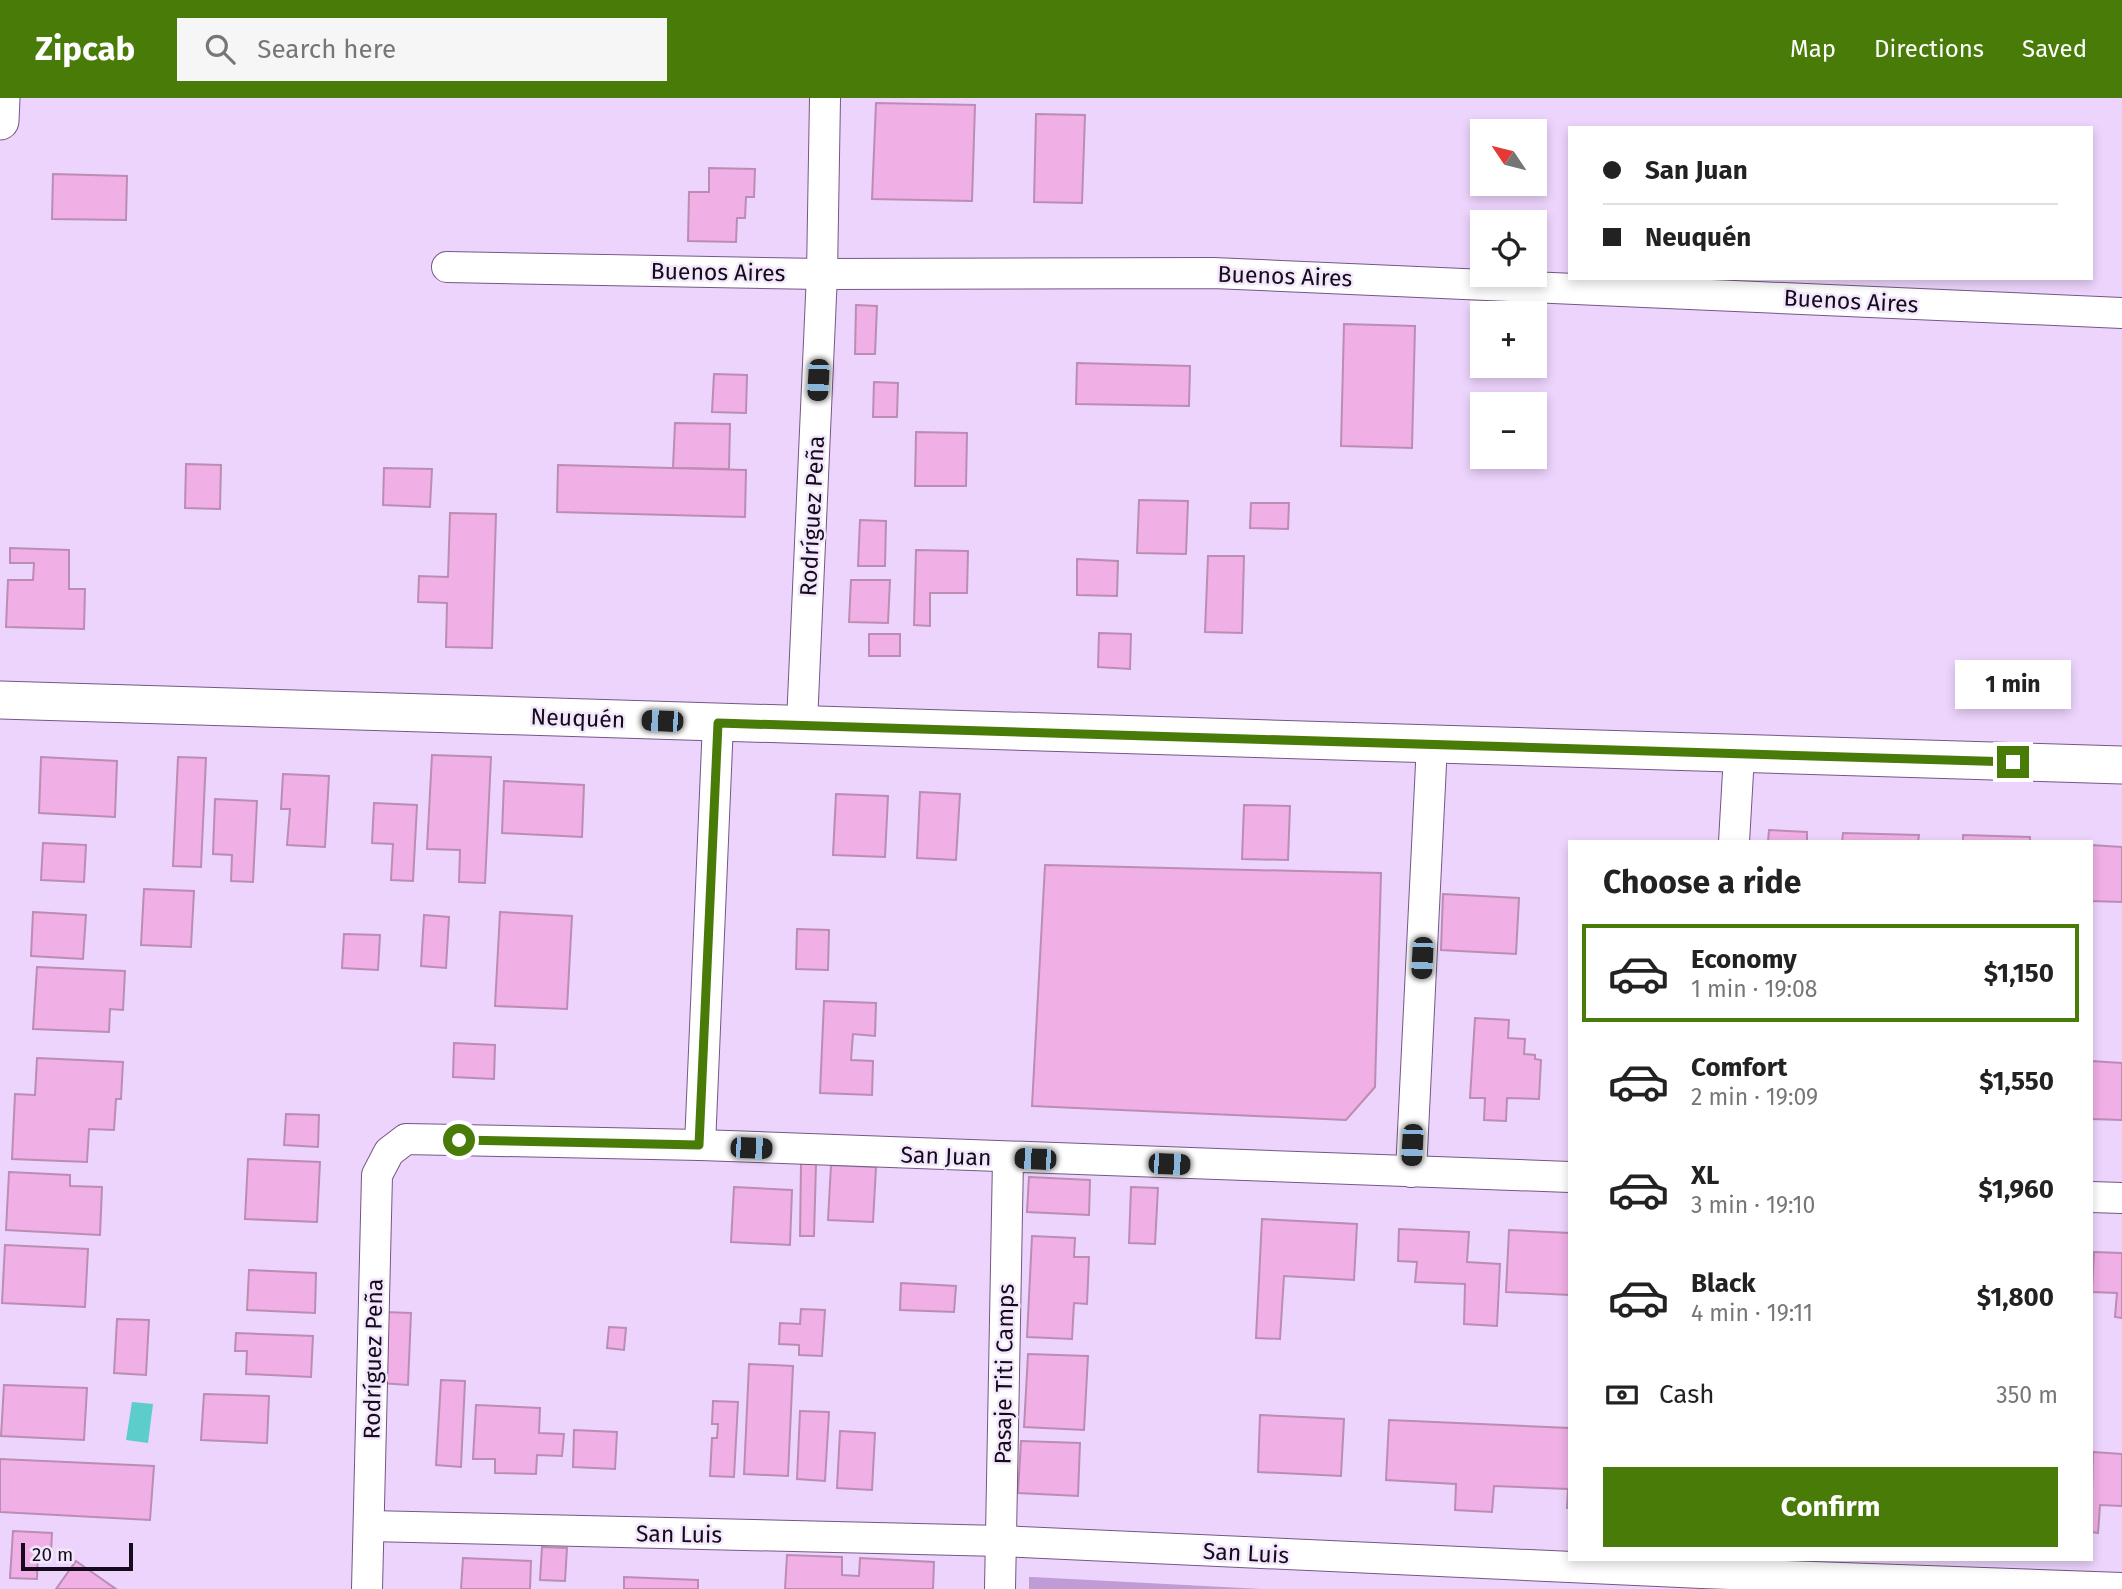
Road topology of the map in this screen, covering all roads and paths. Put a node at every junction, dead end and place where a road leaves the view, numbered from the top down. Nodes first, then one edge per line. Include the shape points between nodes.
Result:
1 (1, 98) edge
2 (825, 98) edge
3 (0, 121) edge
4 (447, 267) dead end
5 (822, 274) junction
6 (2122, 313) edge
7 (0, 700) edge
8 (718, 723) junction
9 (802, 723) junction
10 (1432, 744) junction
11 (1739, 755) junction
12 (2122, 765) edge
13 (1734, 840) edge
14 (406, 1139) joint
15 (699, 1145) junction
16 (1009, 1158) junction
17 (1411, 1172) junction
18 (1568, 1177) edge
19 (2093, 1197) edge
20 (2122, 1198) edge
21 (369, 1526) junction
22 (1001, 1541) junction
23 (1702, 1574) edge
24 (2122, 1588) edge
25 (367, 1589) edge
26 (1000, 1589) edge

1 - 3 street
2 - 5 street, Rodríguez Peña
4 - 5 street, Buenos Aires
5 - 6 street, Buenos Aires via 1213,273
5 - 9 street, Rodríguez Peña
7 - 8 street, Neuquén
8 - 9 street, Neuquén
8 - 15 street
9 - 10 street, Neuquén
10 - 11 street, Neuquén
10 - 17 street
11 - 12 street, Neuquén
11 - 13 street
14 - 15 street, San Juan
14 - 21 street, Rodríguez Peña via 389,1152 377,1175
15 - 16 street, San Juan
16 - 17 street, San Juan
16 - 22 street, Pasaje Titi Camps
17 - 18 street, San Juan
19 - 20 street
21 - 22 street, San Luis
21 - 25 street, Rodríguez Peña
22 - 23 street, San Luis
22 - 26 street, Pasaje Titi Camps
23 - 24 street, San Luis

